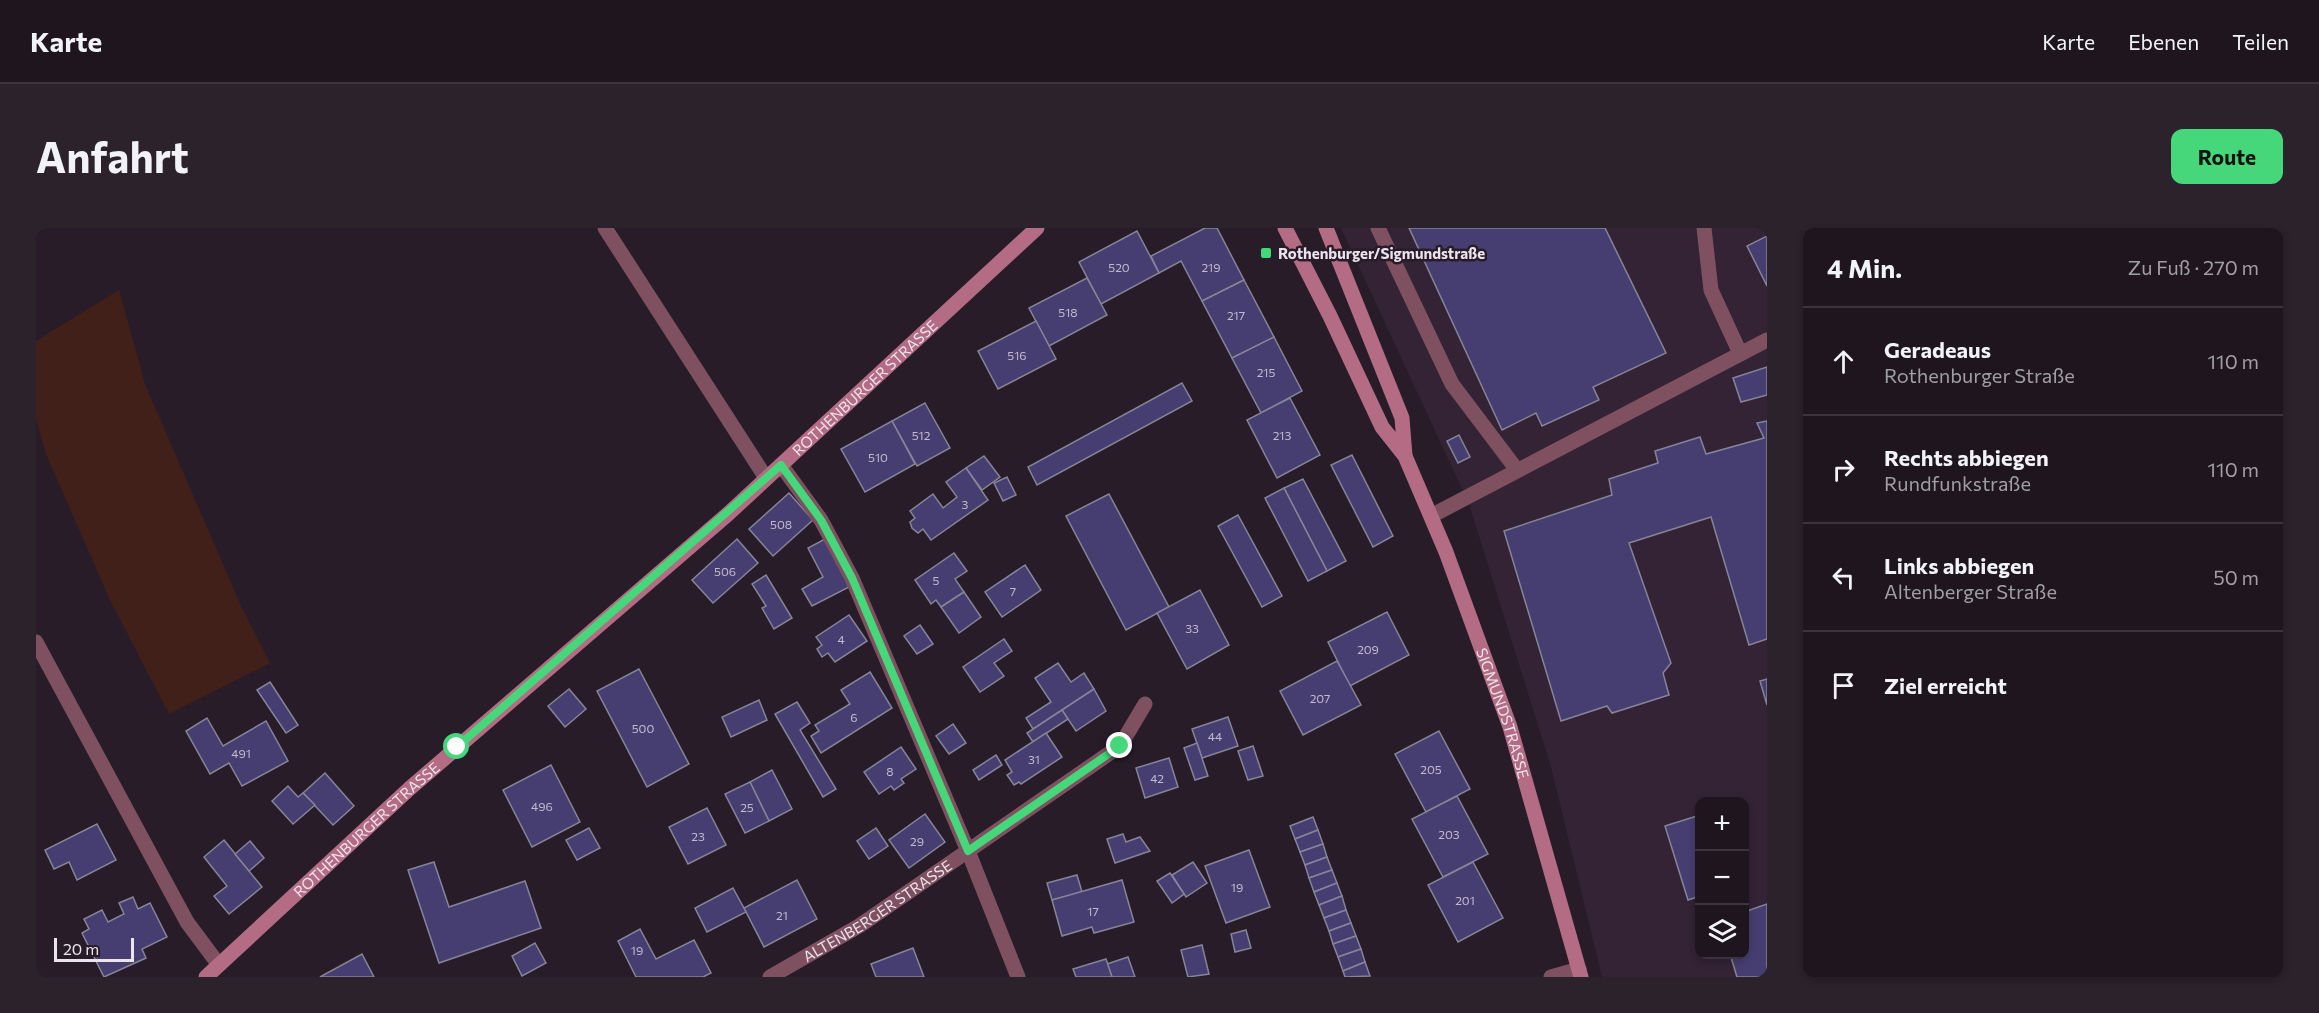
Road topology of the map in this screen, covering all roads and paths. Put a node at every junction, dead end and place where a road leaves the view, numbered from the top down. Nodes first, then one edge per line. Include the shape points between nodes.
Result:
1 (605, 228) edge
2 (1037, 228) edge
3 (1285, 228) edge
4 (1326, 228) edge
5 (1378, 228) edge
6 (1704, 228) edge
7 (1767, 340) edge
8 (1740, 353) junction
9 (1405, 456) junction
10 (781, 465) junction
11 (1517, 470) junction
12 (766, 478) junction
13 (1431, 516) junction
14 (36, 642) edge
15 (1145, 704) dead end
16 (968, 851) junction
17 (219, 965) junction
18 (1580, 973) edge
19 (206, 977) edge
20 (770, 977) edge
21 (1018, 977) edge
22 (1551, 977) edge

1 - 12 street
2 - 10 main road, ROTHENBURGER STRASSE
3 - 9 main road, SIGMUNDSTRASSE via 1382,427
4 - 9 main road, SIGMUNDSTRASSE via 1402,418
5 - 11 street via 1452,384
6 - 8 street via 1711,290
7 - 8 street
8 - 11 street
9 - 13 main road, SIGMUNDSTRASSE
10 - 12 main road, ROTHENBURGER STRASSE
10 - 16 street via 821,520 852,578
11 - 13 street
12 - 17 main road, ROTHENBURGER STRASSE via 409,789
13 - 18 main road, SIGMUNDSTRASSE via 1510,727
14 - 17 street via 187,922
15 - 16 street, ALTENBERGER STRASSE via 1120,746
16 - 20 street, ALTENBERGER STRASSE via 859,926
16 - 21 street
17 - 19 main road, ROTHENBURGER STRASSE
18 - 22 street

